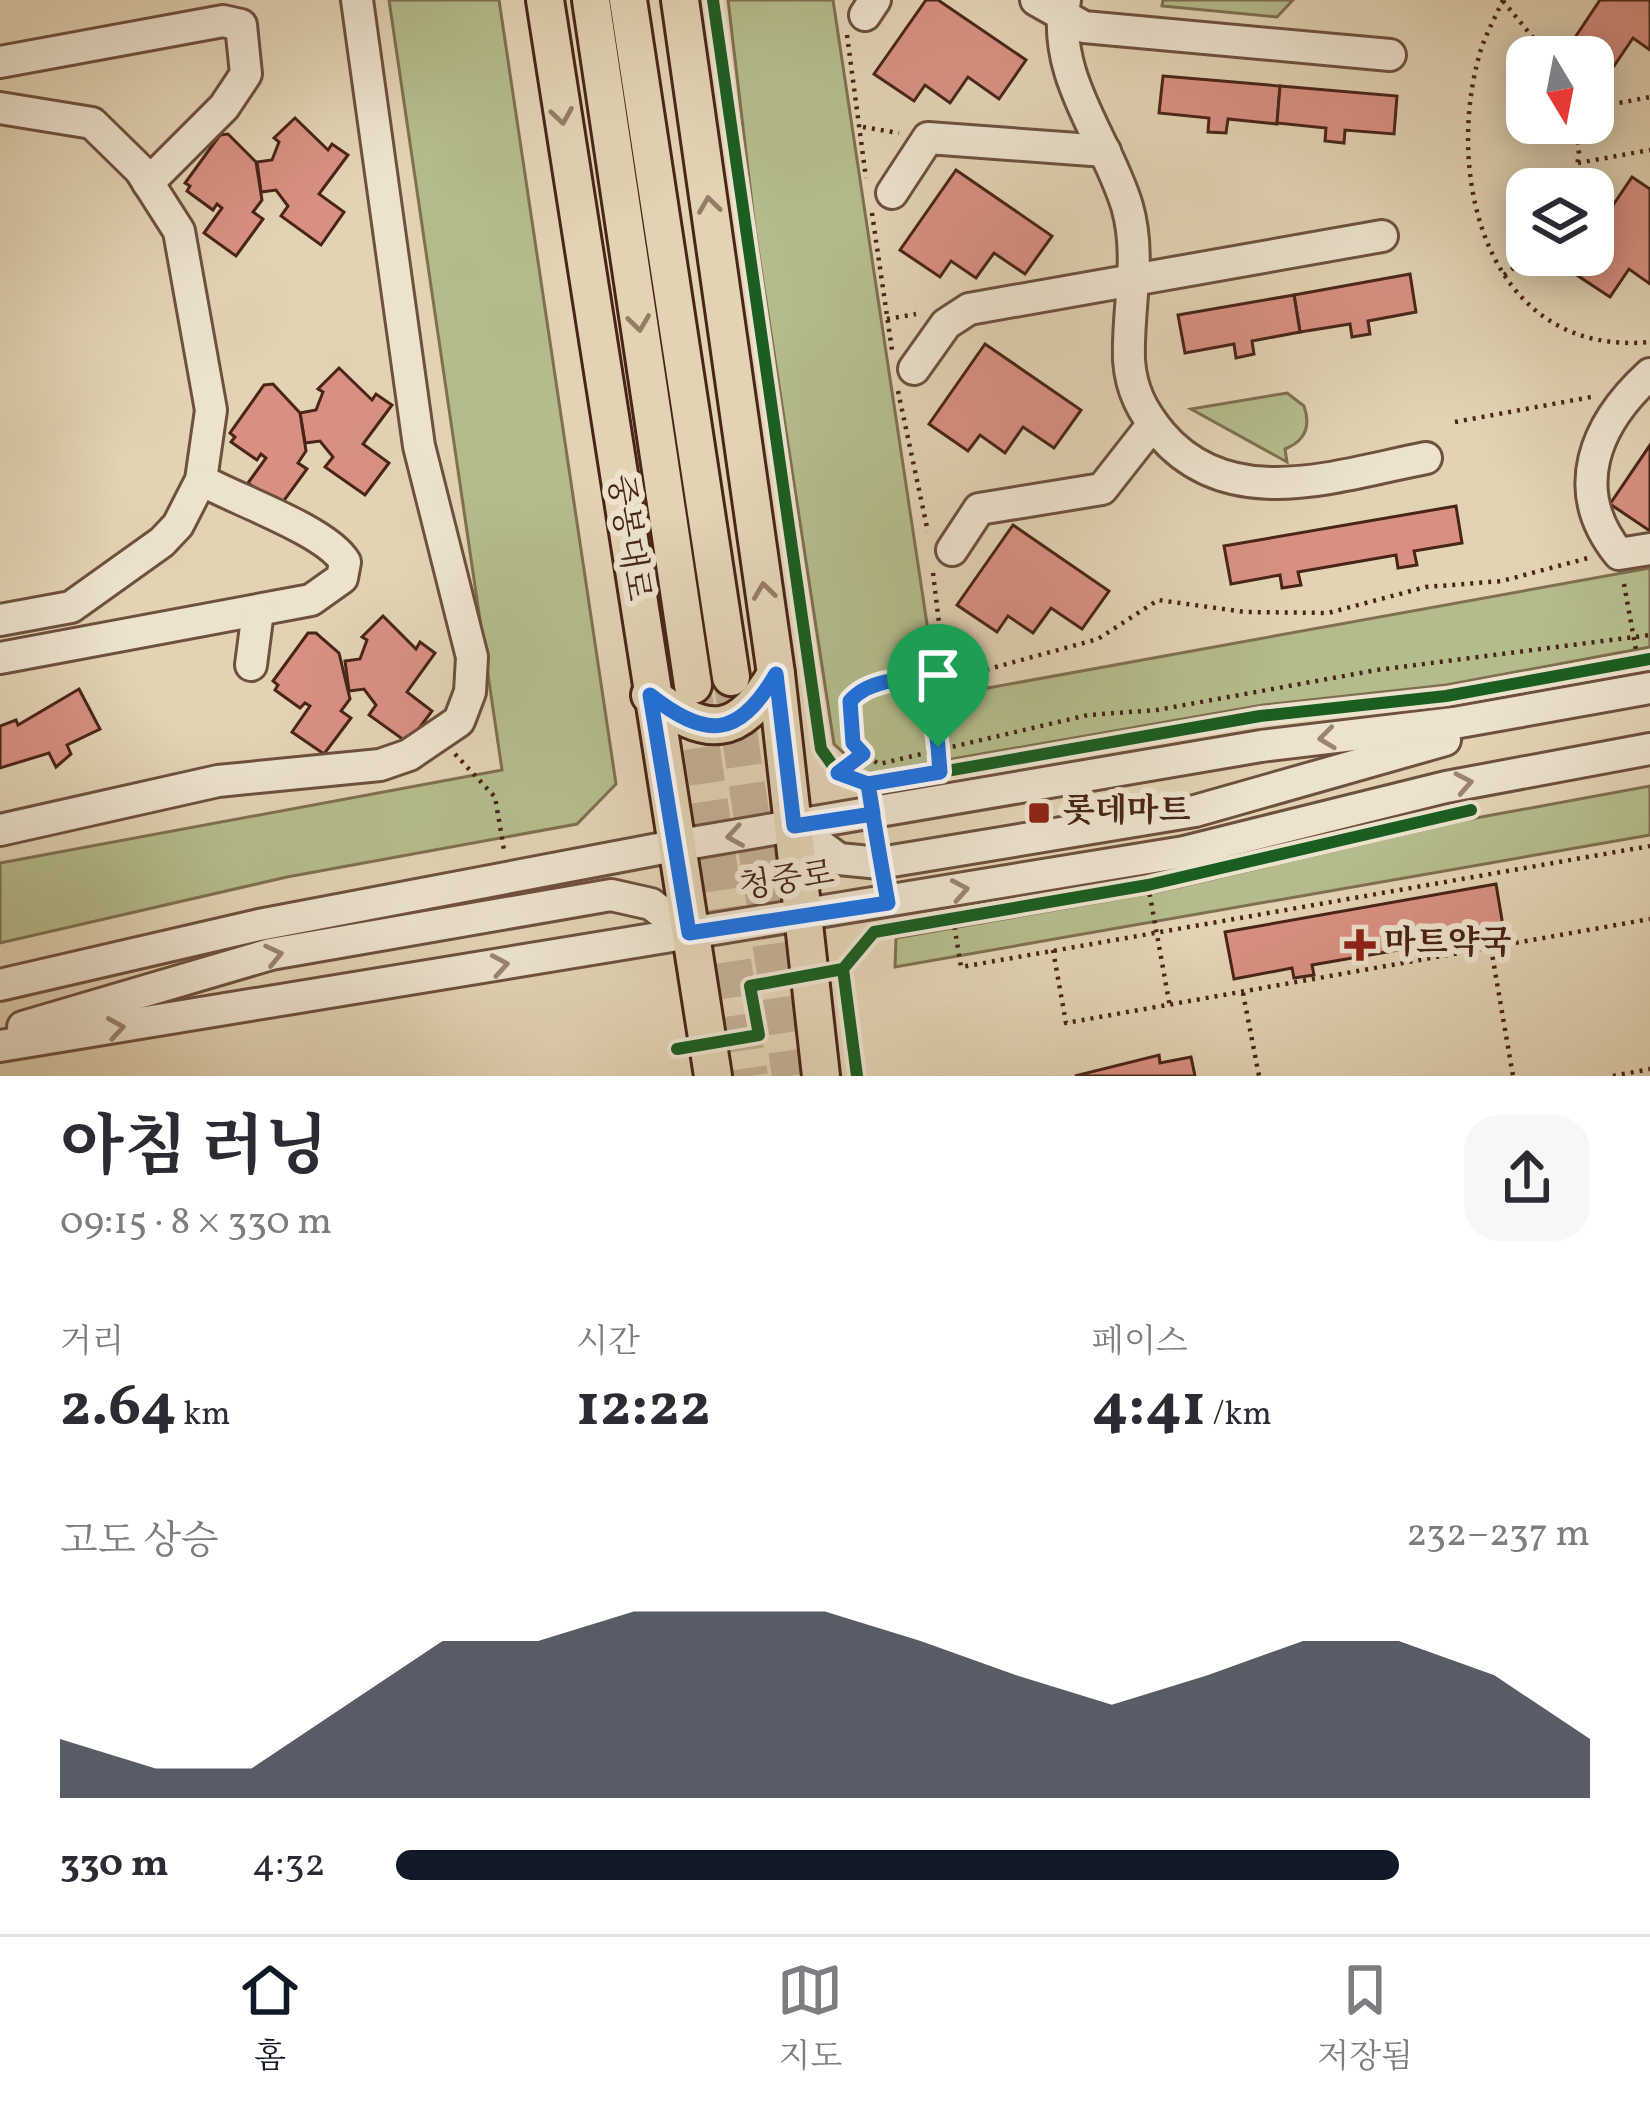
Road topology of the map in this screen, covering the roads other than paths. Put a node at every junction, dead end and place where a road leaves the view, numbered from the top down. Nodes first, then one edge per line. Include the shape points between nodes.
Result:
1 (357, 0) edge
2 (545, 0) edge
3 (592, 0) edge
4 (628, 0) edge
5 (680, 0) edge
6 (1054, 6) edge
7 (1390, 55) dead end
8 (0, 66) edge
9 (3, 108) edge
10 (1105, 152) junction
11 (148, 183) junction
12 (892, 193) dead end
13 (1382, 236) dead end
14 (1135, 280) junction
15 (914, 369) dead end
16 (1641, 382) edge
17 (1153, 424) junction
18 (1426, 458) dead end
19 (201, 479) junction
20 (952, 550) dead end
21 (1635, 551) edge
22 (105, 585) junction
23 (259, 611) junction
24 (0, 620) edge
25 (114, 638) junction
26 (0, 658) edge
27 (251, 665) dead end
28 (1646, 669) edge
29 (776, 674) junction
30 (731, 677) tunnel mouth
31 (693, 685) tunnel mouth
32 (650, 695) junction
33 (1554, 705) junction
34 (1650, 749) edge
35 (794, 826) junction
36 (0, 830) edge
37 (674, 846) junction
38 (803, 916) junction
39 (689, 933) junction
40 (0, 985) edge
41 (0, 1034) edge
42 (0, 1046) edge
43 (713, 1076) edge
44 (821, 1076) edge

1 - 36 street via 419,446 472,657 459,721 380,765 218,782
2 -> 32 main road, 중봉대로
3 -> 31 main road, 중봉대로
4 - 30 main road
29 -> 5 main road
6 - 7 street via 1084,27
6 - 10 street via 1074,87
8 - 9 street
8 - 11 street via 223,21 241,25 246,74
9 - 11 street via 92,123
10 - 12 street via 928,138
10 - 14 street via 1132,231
11 - 19 street via 179,231 198,320 211,410
13 - 14 street
14 - 15 street via 956,314
14 - 17 street via 1131,374
16 - 21 street via 1608,418 1591,460 1599,530
17 - 18 street via 1187,459 1248,483 1285,485
17 - 20 street via 1102,489 979,509
19 - 22 street via 178,525
19 - 23 street via 319,534 345,562 342,578 311,600
22 - 24 street via 71,607
22 - 25 street
23 - 25 street
23 - 27 street
25 - 26 street
28 - 33 street, 청중로
29 - 32 main road via 761,700 724,725 701,728
29 - 35 main road
32 - 37 main road, 중봉대로
33 -> 35 street, 청중로
33 - 35 street via 1195,811 1019,841 880,862 839,859
38 -> 34 street, 청중로 via 1238,841 1445,787
35 -> 37 street, 청중로
35 - 38 main road
37 - 39 main road, 중봉대로
37 - 40 street, 청중로 via 259,925
38 - 39 street, 청중로
38 - 44 main road
41 -> 39 street via 271,954 611,896 651,904
42 -> 39 street, 청중로
39 - 43 main road, 중봉대로

